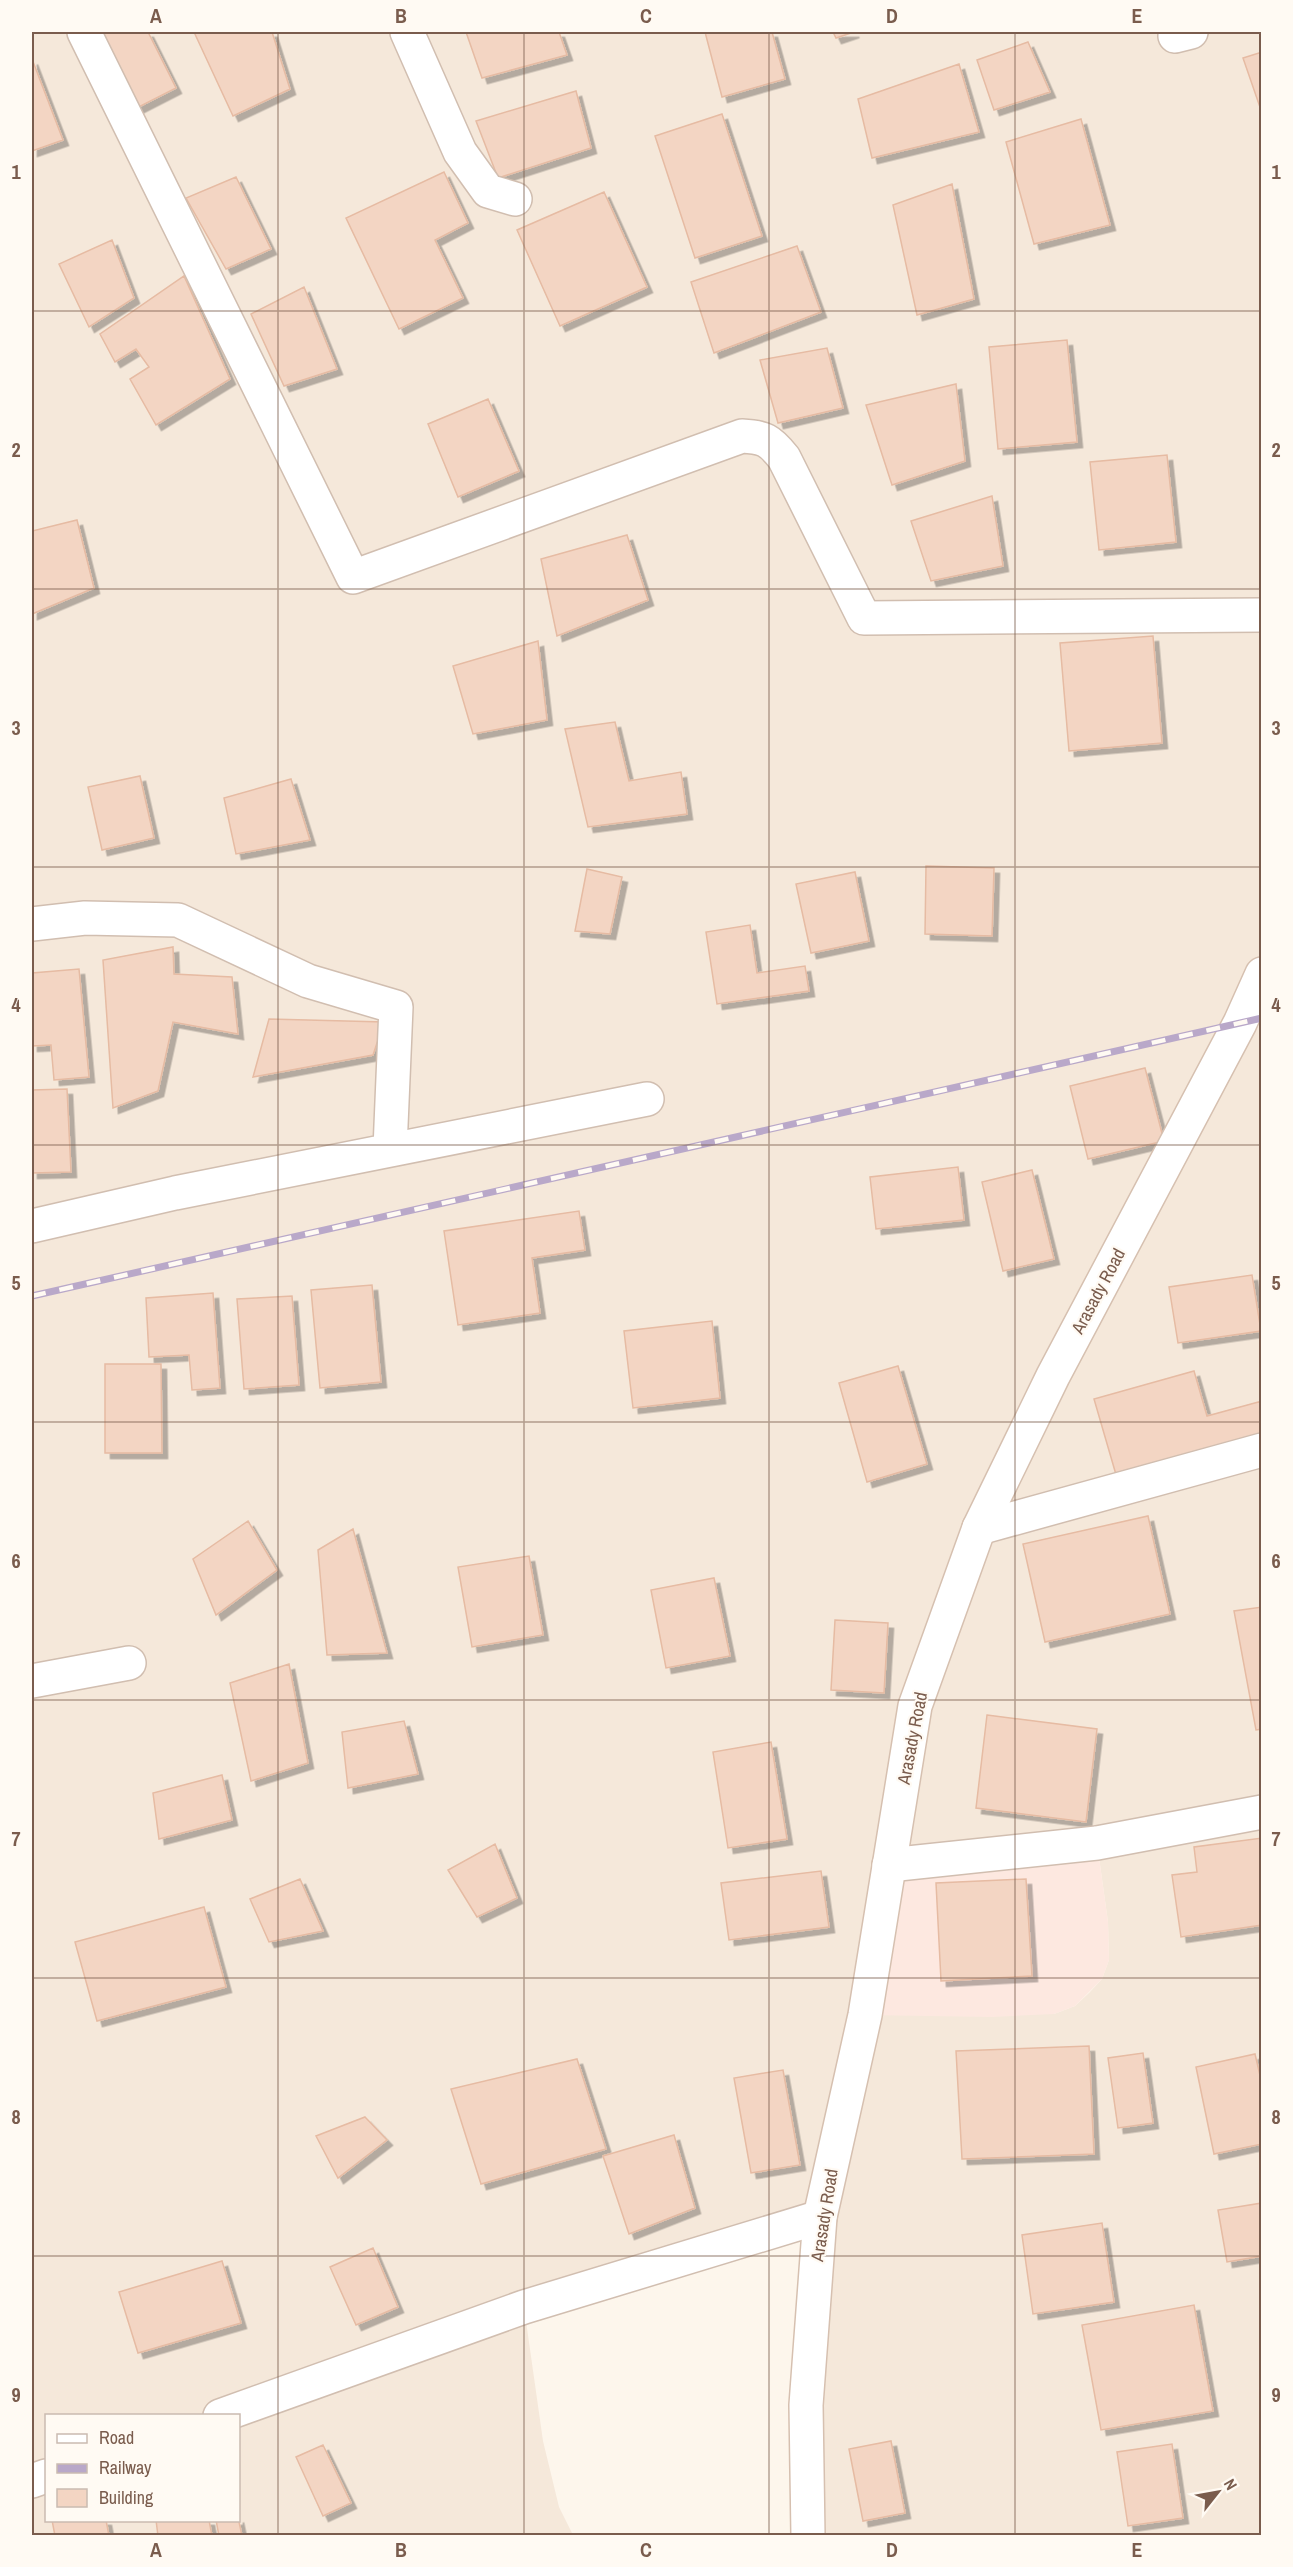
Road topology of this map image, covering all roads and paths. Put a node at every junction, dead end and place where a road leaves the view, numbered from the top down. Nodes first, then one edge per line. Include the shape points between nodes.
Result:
1 (84, 32) edge
2 (406, 32) edge
3 (515, 199) dead end
4 (1262, 615) edge
5 (32, 924) edge
6 (1262, 974) edge
7 (647, 1099) dead end
8 (390, 1149) junction
9 (32, 1226) edge
10 (1262, 1450) edge
11 (979, 1528) junction
12 (129, 1663) dead end
13 (32, 1681) edge
14 (1262, 1812) edge
15 (889, 1865) junction
16 (820, 2217) junction
17 (223, 2414) edge
18 (808, 2535) edge

1 - 4 street via 353,577 742,436 772,442 784,458 864,618
2 - 3 street via 460,152 488,191
5 - 8 street via 85,918 178,920 308,981 396,1007
6 - 11 street, Arasady Road via 1240,1023 1053,1376
7 - 8 street
8 - 9 street
10 - 11 street
11 - 15 street, Arasady Road via 915,1706
12 - 13 street
14 - 15 street via 1097,1843
15 - 16 street, Arasady Road via 865,2015
16 - 17 street via 524,2307
16 - 18 street, Arasady Road via 806,2405

